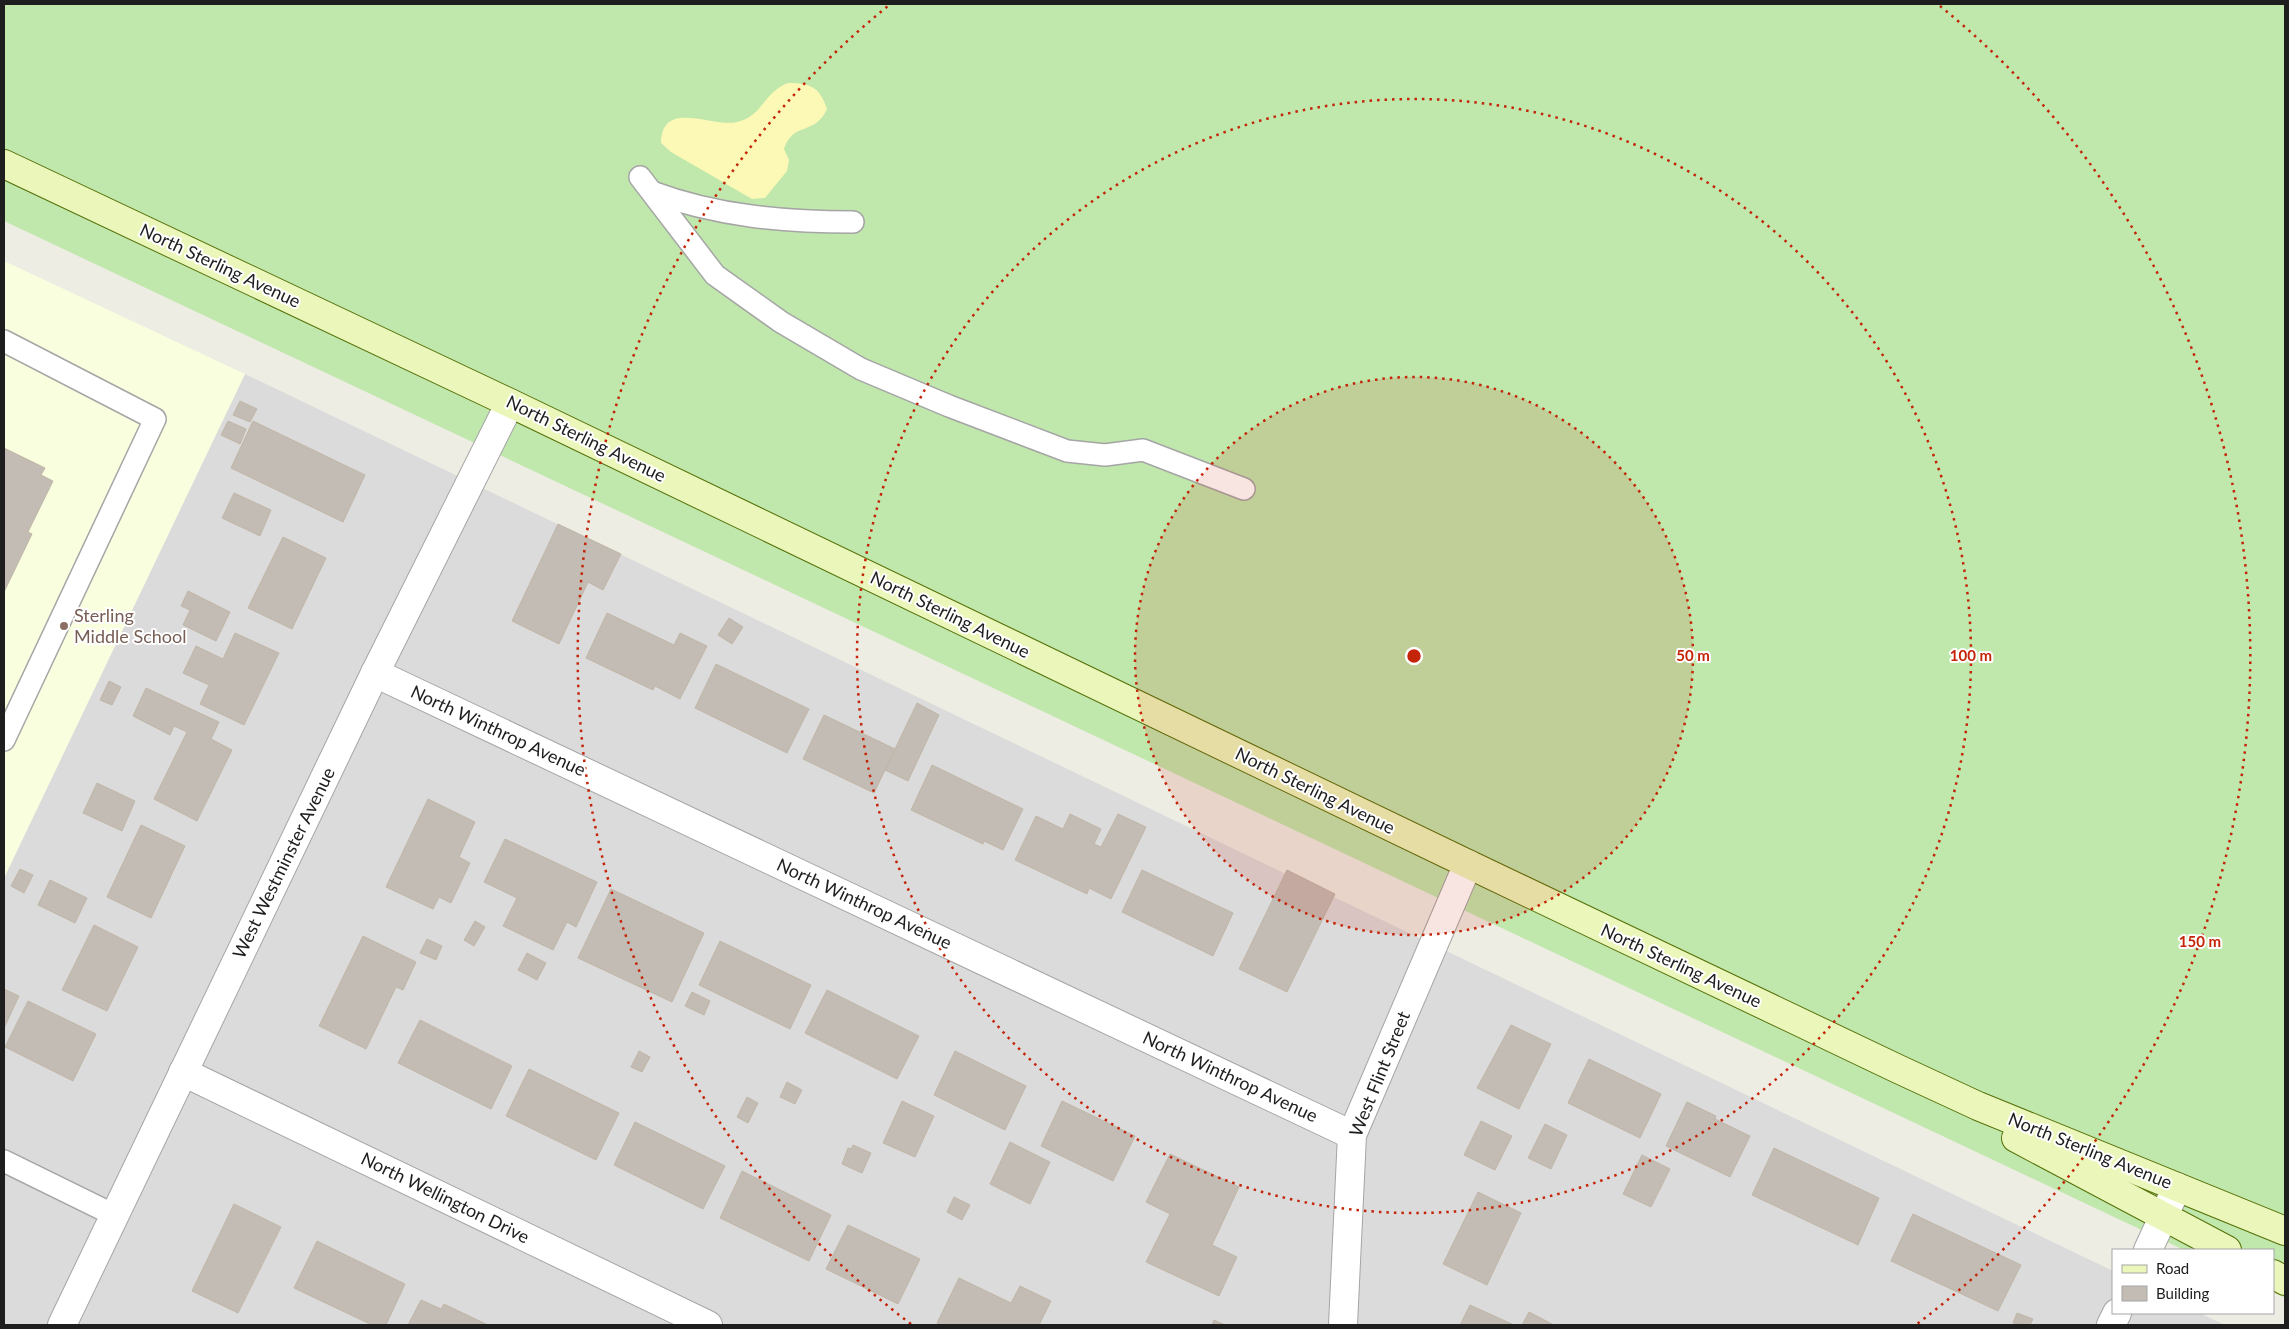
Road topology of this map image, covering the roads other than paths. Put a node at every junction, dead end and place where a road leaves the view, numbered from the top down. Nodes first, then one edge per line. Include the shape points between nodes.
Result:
1 (4, 164) edge
2 (853, 222) dead end
3 (4, 341) edge
4 (510, 403) junction
5 (1244, 489) dead end
6 (375, 673) junction
7 (4, 740) edge
8 (1468, 864) junction
9 (1896, 1068) junction
10 (183, 1072) junction
11 (1352, 1135) junction
12 (4, 1161) edge
13 (2177, 1187) junction
14 (114, 1215) junction
15 (2164, 1218) junction
16 (2285, 1231) edge
17 (2148, 1249) edge
18 (2225, 1249) edge
19 (62, 1325) edge
20 (708, 1325) edge
21 (1342, 1325) edge

1 - 4 main road, North Sterling Avenue
2 - 5 lane via 806,222 753,216 679,202 646,184 715,275 781,322 861,369 1067,451 1105,455 1142,450
3 - 7 lane via 155,419
4 - 6 street, West Westminster Avenue
4 - 8 main road, North Sterling Avenue
6 - 10 street, West Westminster Avenue
6 - 11 street, North Winthrop Avenue
8 - 9 main road, North Sterling Avenue
8 - 11 street, West Flint Street
9 - 13 main road, North Sterling Avenue via 1978,1106
9 - 15 main road, North Sterling Avenue via 1978,1117
10 - 14 street, West Westminster Avenue
10 - 20 street, North Wellington Drive
11 - 21 street, West Flint Street
12 - 14 lane
13 - 15 street
13 - 16 main road, North Sterling Avenue
14 - 19 street, West Westminster Avenue
15 - 17 street
15 - 18 main road, North Sterling Avenue

